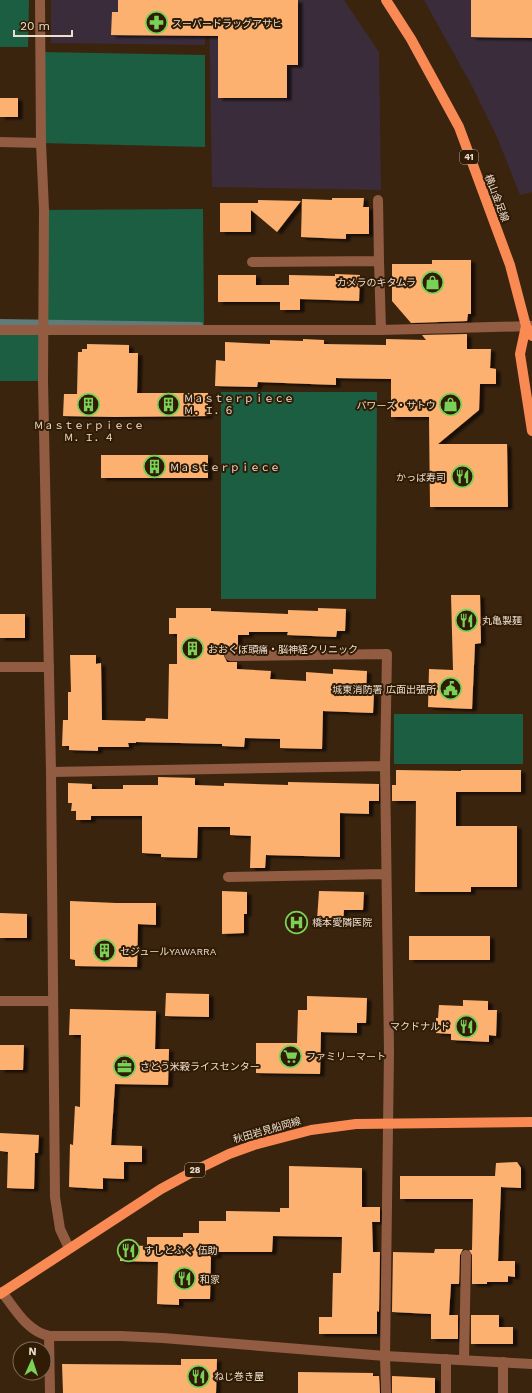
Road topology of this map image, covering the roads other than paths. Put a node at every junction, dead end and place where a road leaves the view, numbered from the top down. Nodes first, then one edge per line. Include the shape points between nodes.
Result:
1 (40, 0) edge
2 (386, 0) edge
3 (0, 142) edge
4 (41, 143) junction
5 (378, 200) dead end
6 (378, 261) junction
7 (252, 262) dead end
8 (380, 326) junction
9 (529, 326) edge
10 (0, 330) edge
11 (43, 330) junction
12 (532, 336) edge
13 (532, 431) edge
14 (230, 656) dead end
15 (0, 667) edge
16 (49, 667) junction
17 (385, 766) junction
18 (51, 772) junction
19 (386, 874) junction
20 (228, 877) dead end
21 (0, 1001) edge
22 (53, 1001) junction
23 (532, 1122) edge
24 (389, 1123) junction
25 (69, 1248) junction
26 (466, 1255) dead end
27 (1, 1293) edge
28 (49, 1336) junction
29 (385, 1356) junction
30 (446, 1359) junction
31 (464, 1360) junction
32 (503, 1362) junction
33 (532, 1364) edge
34 (50, 1393) edge
35 (386, 1393) edge
36 (446, 1393) edge
37 (502, 1393) edge

1 - 4 street
2 - 9 main road, 横山金足線 / 41 via 411,39 458,127 510,265
3 - 4 street
4 - 11 street via 44,210
5 - 6 street
6 - 7 street
6 - 8 street
8 - 9 street
8 - 11 street
9 - 12 main road, 横山金足線 / 41
9 - 13 main road, 横山金足線 / 41 via 520,354
10 - 11 street
11 - 16 street
14 - 17 street via 387,654
15 - 16 street
16 - 18 street
17 - 18 street
17 - 19 street
18 - 22 street
19 - 20 street
19 - 24 street
21 - 22 street
22 - 25 street via 55,1197 60,1229
23 - 24 main road, 秋田岩見船岡線 / 28
24 - 25 main road, 秋田岩見船岡線 / 28 via 311,1130 229,1154 161,1189
24 - 29 street
25 - 27 main road, 秋田岩見船岡線 / 28
26 - 31 street
27 - 28 street via 33,1329
28 - 29 street via 163,1338
28 - 34 street
29 - 30 street
29 - 35 street
30 - 31 street
30 - 36 street
31 - 32 street
32 - 33 street
32 - 37 street

